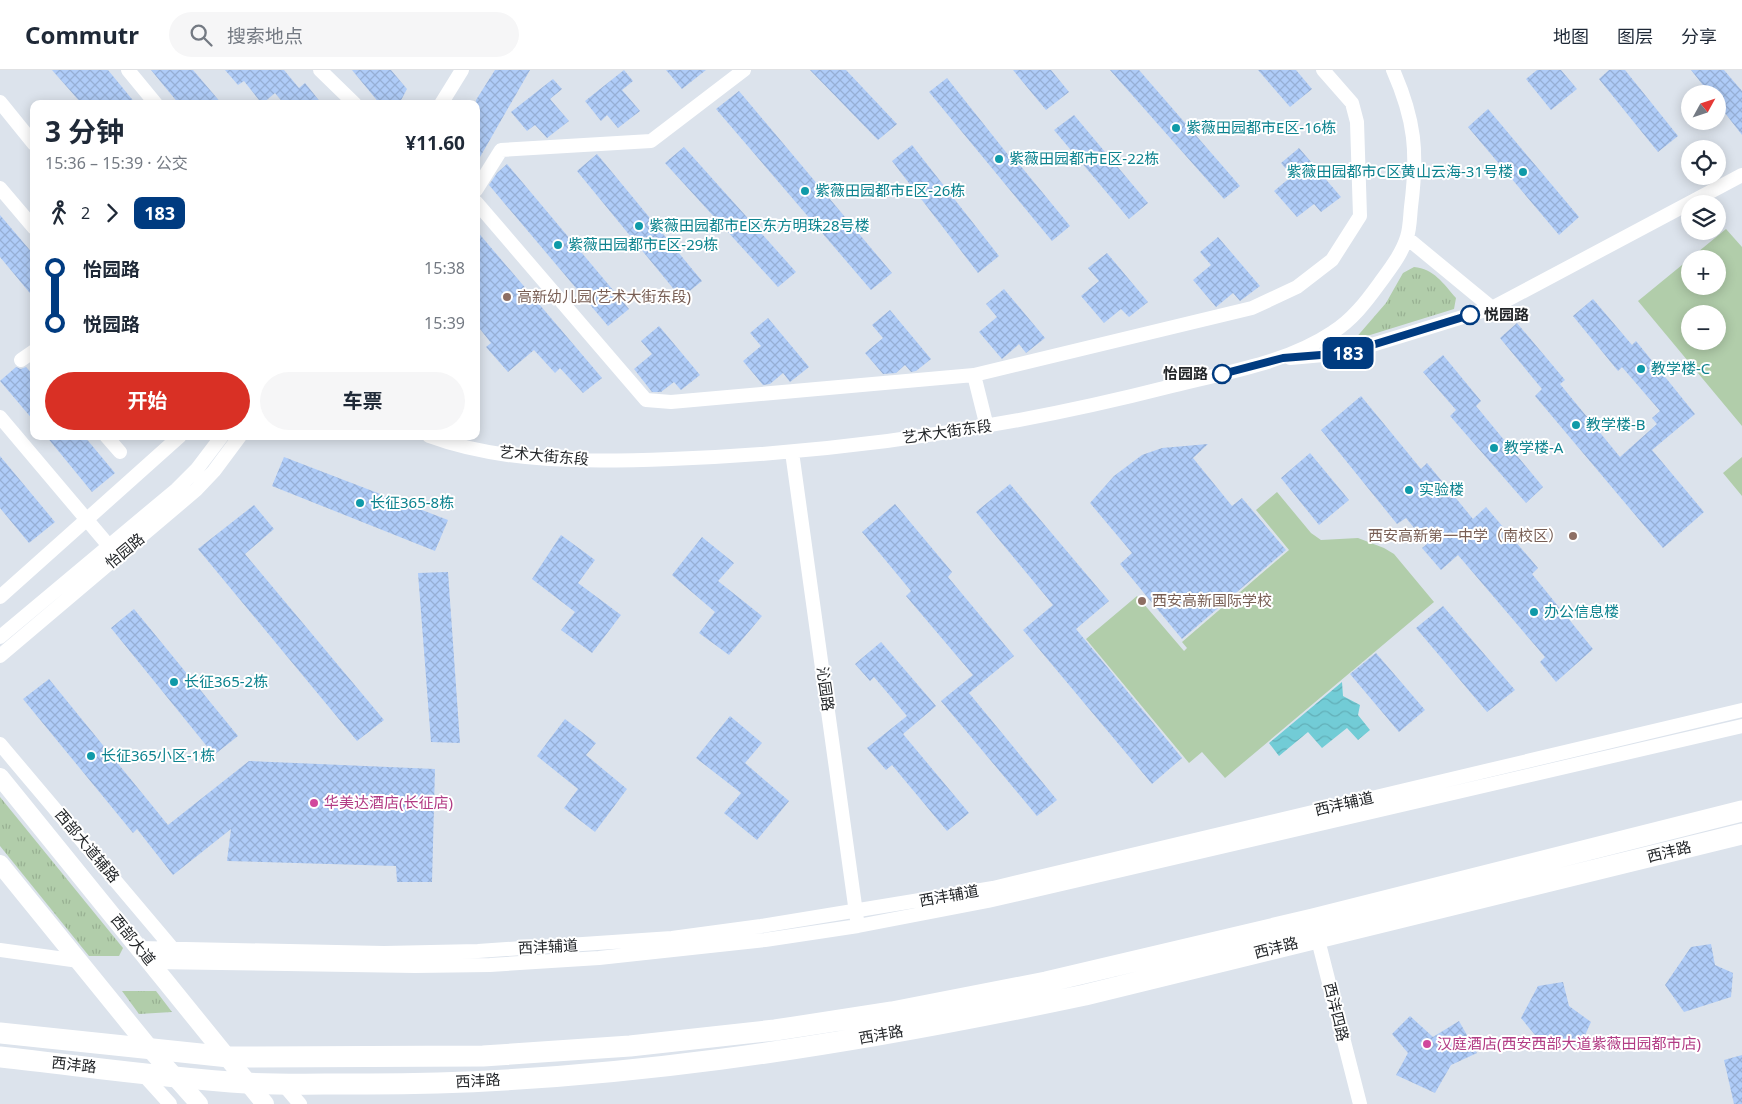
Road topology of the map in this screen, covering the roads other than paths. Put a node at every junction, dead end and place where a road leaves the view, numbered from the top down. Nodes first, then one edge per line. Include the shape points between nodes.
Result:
1 (128, 70) edge
2 (320, 70) edge
3 (462, 70) edge
4 (744, 70) edge
5 (1323, 70) edge
6 (1393, 70) edge
7 (153, 100) edge
8 (351, 100) edge
9 (443, 100) edge
10 (0, 102) edge
11 (30, 139) edge
12 (1742, 175) edge
13 (480, 184) edge
14 (0, 188) edge
15 (480, 207) edge
16 (30, 223) edge
17 (1407, 238) junction
18 (1492, 308) junction
19 (30, 354) edge
20 (1283, 358) junction
21 (21, 360) dead end
22 (974, 375) junction
23 (0, 417) edge
24 (986, 427) junction
25 (110, 440) edge
26 (176, 440) edge
27 (219, 440) edge
28 (237, 440) edge
29 (444, 440) edge
30 (120, 452) dead end
31 (792, 452) junction
32 (88, 521) junction
33 (109, 546) junction
34 (0, 597) edge
35 (0, 637) edge
36 (0, 656) edge
37 (1742, 710) edge
38 (1742, 726) edge
39 (0, 744) edge
40 (0, 777) edge
41 (1742, 811) edge
42 (1742, 834) edge
43 (0, 864) edge
44 (857, 919) junction
45 (1315, 928) junction
46 (139, 948) junction
47 (173, 949) junction
48 (0, 950) edge
49 (78, 961) junction
50 (150, 962) junction
51 (0, 1033) edge
52 (151, 1050) junction
53 (0, 1057) edge
54 (229, 1057) junction
55 (142, 1072) junction
56 (174, 1076) junction
57 (247, 1083) junction
58 (282, 1083) junction
59 (170, 1104) edge
60 (199, 1104) edge
61 (265, 1104) edge
62 (300, 1104) edge
63 (1360, 1104) edge

1 - 7 street
2 - 8 street
3 - 9 street
4 - 13 street via 652,141 501,150
5 - 22 street via 1352,103 1357,122 1360,216 1332,260 1316,274 1298,287 1252,308
6 - 17 street via 1407,102 1415,142 1415,174
10 - 11 street
12 - 18 street
14 - 16 street
15 - 22 street via 646,400 670,402
17 - 18 street
17 - 20 street, 艺术大街东段 via 1381,281 1353,316 1332,333
18 - 20 street via 1346,353
19 - 21 street
20 - 24 street, 艺术大街东段 via 1081,409
22 - 24 street
23 - 32 street
24 - 31 street, 艺术大街东段
25 - 30 street
26 - 32 street
27 - 33 street, 怡园路 via 197,469
28 - 36 street, 怡园路 via 196,490
29 - 31 street, 艺术大街东段 via 481,450 602,461
31 - 44 street, 沁园路
32 - 33 street
32 - 34 street
33 - 35 street, 怡园路
37 - 44 street, 西沣辅道
38 - 44 street, 西沣辅道 via 988,901
39 - 47 street, 西部大道辅路
40 - 46 main road, 西部大道
41 - 45 highway, 西沣路
42 - 45 highway, 西沣路
43 - 49 main road
44 - 47 street, 西沣辅道 via 551,947 384,953
44 - 50 street, 西沣辅道 via 684,950 541,963 416,966
45 - 54 highway, 西沣路 via 892,1012 775,1030 630,1046 483,1056
45 - 58 highway, 西沣路 via 1085,995 851,1040 629,1069 482,1082
45 - 63 street, 西沣四路
46 - 47 street, 西沣辅道
46 - 50 main road, 西部大道
48 - 49 street
49 - 52 main road
50 - 54 main road, 西部大道
51 - 52 highway, 西沣路
52 - 54 highway, 西沣路
52 - 56 main road
53 - 55 highway, 西沣路
54 - 57 main road, 西部大道
55 - 56 highway, 西沣路
55 - 59 street
56 - 57 highway, 西沣路
56 - 60 main road
57 - 58 highway, 西沣路
57 - 61 main road, 西部大道
58 - 62 street

